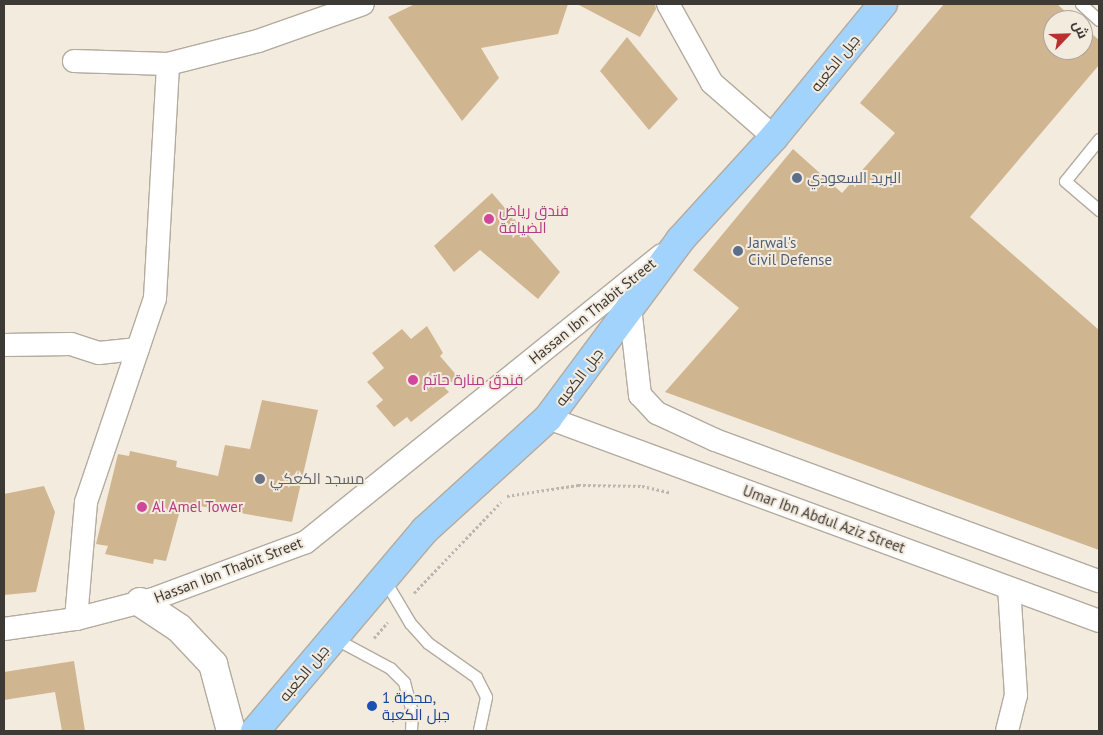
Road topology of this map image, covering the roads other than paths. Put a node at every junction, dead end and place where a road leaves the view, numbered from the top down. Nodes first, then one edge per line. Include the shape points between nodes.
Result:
1 (363, 4) edge
2 (668, 4) edge
3 (883, 4) edge
4 (1081, 4) edge
5 (1099, 20) edge
6 (74, 61) dead end
7 (168, 64) junction
8 (774, 137) junction
9 (1099, 139) edge
10 (1099, 210) edge
11 (680, 240) junction
12 (630, 308) junction
13 (4, 345) edge
14 (138, 349) junction
15 (548, 418) junction
16 (384, 579) junction
17 (1099, 581) edge
18 (1009, 588) junction
19 (140, 602) junction
20 (76, 618) junction
21 (1099, 621) edge
22 (4, 629) edge
23 (334, 638) junction
24 (231, 731) edge
25 (255, 731) edge
26 (411, 731) edge
27 (479, 731) edge
28 (1007, 731) edge

1 - 7 street via 258,41
2 - 8 street via 712,83
3 - 8 highway, جبل الكعبه
4 - 5 lane
6 - 7 street
7 - 14 street via 155,298
8 - 11 highway, جبل الكعبه
9 - 10 lane via 1065,181
11 - 12 highway, جبل الكعبه
11 - 19 street, Hassan Ibn Thabit Street via 306,542
12 - 15 highway, جبل الكعبه
12 - 17 street via 640,396 658,413 715,440
13 - 14 street via 71,344 99,353
14 - 20 street via 86,502
15 - 16 highway, جبل الكعبه via 426,530
15 - 18 street, Umar Ibn Abdul Aziz Street
16 - 23 highway, جبل الكعبه
16 - 27 lane via 410,623 428,643 476,677 486,696
18 - 21 street, Umar Ibn Abdul Aziz Street
18 - 28 street via 1016,695
19 - 20 street, Hassan Ibn Thabit Street
19 - 24 street via 179,628 212,664
20 - 22 street, Hassan Ibn Thabit Street
23 - 25 highway, جبل الكعبه
23 - 26 lane via 390,668 404,682 412,711

